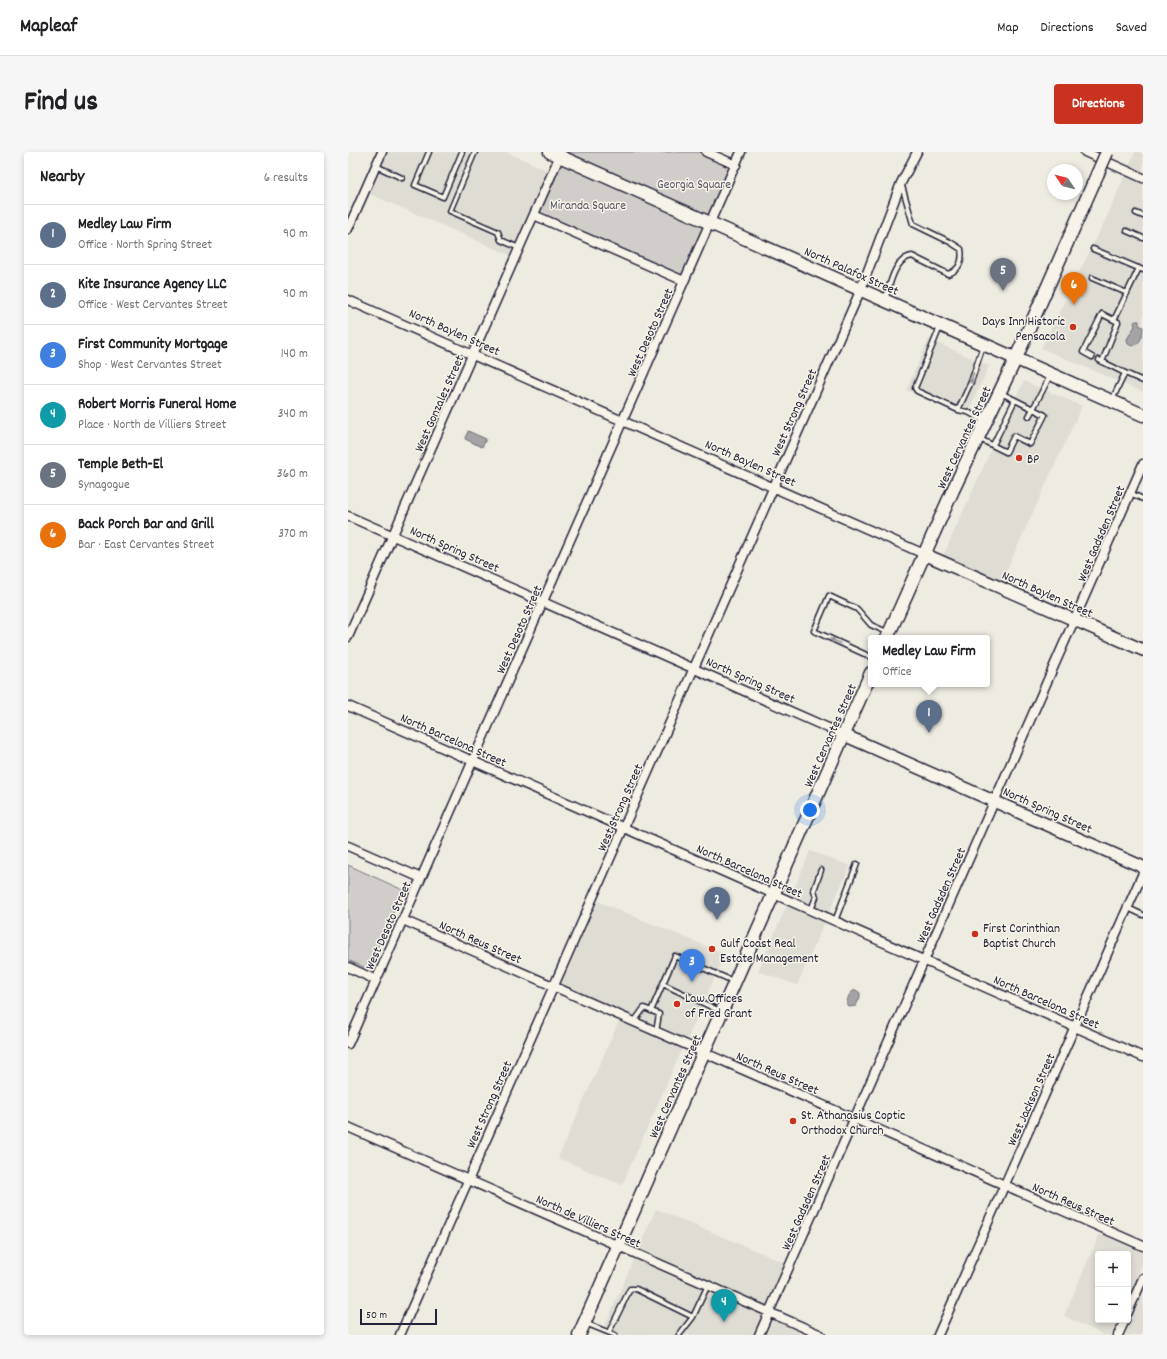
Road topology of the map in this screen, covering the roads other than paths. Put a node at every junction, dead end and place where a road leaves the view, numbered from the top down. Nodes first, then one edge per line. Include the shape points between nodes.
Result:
1 (382, 152) edge
2 (429, 152) edge
3 (462, 152) edge
4 (475, 152) edge
5 (706, 152) edge
6 (741, 152) edge
7 (917, 152) edge
8 (1085, 152) edge
9 (1107, 152) edge
10 (557, 153) edge
11 (736, 165) junction
12 (376, 166) junction
13 (402, 178) dead end
14 (1143, 178) edge
15 (901, 184) junction
16 (1136, 213) dead end
17 (534, 215) junction
18 (1143, 216) edge
19 (710, 223) junction
20 (348, 229) edge
21 (1127, 231) dead end
22 (1143, 238) edge
23 (519, 248) junction
24 (1094, 249) dead end
25 (1141, 269) edge
26 (1092, 278) dead end
27 (684, 281) junction
28 (861, 289) junction
29 (1127, 293) junction
30 (348, 300) edge
31 (885, 300) junction
32 (1114, 320) junction
33 (941, 325) junction
34 (983, 344) junction
35 (472, 355) junction
36 (1092, 357) dead end
37 (1016, 358) junction
38 (1125, 373) junction
39 (1051, 374) junction
40 (1143, 381) edge
41 (1000, 392) junction
42 (1015, 400) junction
43 (1112, 400) junction
44 (1033, 408) junction
45 (958, 410) junction
46 (1143, 415) edge
47 (1029, 416) dead end
48 (623, 421) junction
49 (985, 422) junction
50 (1022, 433) dead end
51 (978, 438) junction
52 (1019, 439) junction
53 (993, 445) junction
54 (1143, 464) edge
55 (773, 487) junction
56 (1130, 493) junction
57 (1143, 499) edge
58 (348, 516) edge
59 (392, 536) junction
60 (924, 554) junction
61 (543, 602) junction
62 (1075, 620) junction
63 (886, 635) edge
64 (888, 635) edge
65 (348, 637) edge
66 (1143, 650) edge
67 (868, 656) edge
68 (693, 668) junction
69 (868, 680) edge
70 (348, 706) edge
71 (844, 735) junction
72 (473, 761) junction
73 (995, 801) junction
74 (623, 827) junction
75 (348, 846) edge
76 (856, 864) dead end
77 (1143, 867) edge
78 (822, 870) dead end
79 (1143, 873) edge
80 (421, 878) junction
81 (774, 894) junction
82 (1128, 908) junction
83 (811, 910) junction
84 (1143, 915) edge
85 (403, 920) junction
86 (835, 921) junction
87 (924, 960) junction
88 (348, 967) edge
89 (376, 980) junction
90 (735, 982) junction
91 (663, 984) junction
92 (553, 986) junction
93 (651, 1011) junction
94 (722, 1012) junction
95 (634, 1022) junction
96 (1075, 1027) junction
97 (656, 1032) junction
98 (348, 1044) edge
99 (704, 1053) junction
100 (1143, 1056) edge
101 (854, 1119) junction
102 (348, 1127) edge
103 (468, 1180) junction
104 (1005, 1185) junction
105 (618, 1246) junction
106 (1143, 1246) edge
107 (1143, 1278) edge
108 (708, 1285) junction
109 (1131, 1305) edge
110 (769, 1312) junction
111 (693, 1317) junction
112 (584, 1323) junction
113 (1124, 1323) edge
114 (608, 1332) junction
115 (400, 1335) edge
116 (579, 1335) edge
117 (615, 1335) edge
118 (679, 1335) edge
119 (759, 1335) edge
120 (821, 1335) edge
121 (938, 1335) edge
122 (1118, 1335) edge

1 - 12 street
2 - 3 lane via 415,185 443,197
4 - 23 lane via 450,211 498,232 501,240
5 - 11 street
6 - 11 street, West Desoto Street
7 - 15 street, West Strong Street
8 - 14 street
9 - 37 main road, West Cervantes Street, bridge
10 - 17 street, West Gonzalez Street
10 - 19 main road, North Palafox Street
11 - 19 street, West Desoto Street
12 - 13 lane
12 - 20 street
15 - 28 street, West Strong Street
15 - 31 lane via 912,224 961,249 963,258 958,269 948,274 912,256 906,257 895,271
16 - 18 lane
17 - 23 street, West Gonzalez Street
17 - 27 street
19 - 27 street, West Desoto Street
19 - 28 main road, North Palafox Street
21 - 22 lane
23 - 35 street, West Gonzalez Street
24 - 25 lane
25 - 29 lane
26 - 29 lane
27 - 48 street, West Desoto Street
28 - 31 main road, North Palafox Street
28 - 55 street, West Strong Street
29 - 32 lane
30 - 35 street, North Baylen Street
31 - 33 main road, North Palafox Street
32 - 36 lane via 1102,314 1083,352
32 - 38 lane via 1118,322 1101,361
33 - 34 main road, North Palafox Street
33 - 45 lane via 915,388
34 - 37 main road, North Palafox Street
34 -> 45 lane via 971,382
35 - 48 street, North Baylen Street
35 - 59 street, West Gonzalez Street
37 - 39 main road, North Palafox Street
37 - 41 main road, West Cervantes Street
38 - 40 lane
38 - 43 lane
39 - 43 main road, North Palafox Street
39 - 44 lane
41 - 42 lane
41 - 49 main road, West Cervantes Street
42 - 44 lane
42 - 53 lane
43 - 46 main road, North Palafox Street
44 - 47 lane
44 - 52 lane via 1044,414 1030,444
45 - 49 lane via 968,412
48 - 55 street, North Baylen Street
48 - 61 street, West Desoto Street
49 - 51 main road, West Cervantes Street
50 - 52 lane
51 - 53 lane
51 - 60 main road, West Cervantes Street
52 - 53 lane via 1014,436 1006,452
54 - 56 street, West Gadsden Street
55 - 60 street, North Baylen Street
55 - 68 street, West Strong Street
56 - 57 lane
56 - 62 street, West Gadsden Street
58 - 59 street, North Spring Street
59 - 61 street, North Spring Street
59 - 65 street, West Gonzalez Street
60 - 62 street, North Baylen Street
60 - 64 main road, West Cervantes Street
61 - 68 street, North Spring Street
61 - 72 street, West Desoto Street
62 - 66 street, North Baylen Street
62 - 73 street, West Gadsden Street
67 -> 63 lane via 814,631 830,596 857,609 871,625
68 - 71 street, North Spring Street
68 - 74 street, West Strong Street
69 - 71 main road, West Cervantes Street
70 - 72 street, North Barcelona Street
71 - 73 street, North Spring Street
71 - 81 main road, West Cervantes Street
72 - 74 street, North Barcelona Street
72 - 80 street, West Desoto Street
73 - 77 street, North Spring Street
73 - 87 street, West Gadsden Street
74 - 81 street, North Barcelona Street
74 - 92 street, West Strong Street
75 - 80 street
76 - 86 lane
78 - 83 lane via 814,890 816,897
79 - 82 street, West Jackson Street
80 - 85 street, West Desoto Street
81 - 83 street, North Barcelona Street
81 - 90 main road, West Cervantes Street
82 - 84 lane
82 - 96 street, West Jackson Street
83 - 86 street, North Barcelona Street
85 - 89 street, West Desoto Street
85 - 92 street, North Reus Street
86 - 87 street, North Barcelona Street
87 - 96 street, North Barcelona Street
87 - 101 street, West Gadsden Street
88 - 89 street
89 - 98 street, West Desoto Street
90 - 91 lane via 675,956
90 - 94 main road, West Cervantes Street
91 - 93 lane
91 - 94 lane
92 - 95 street, North Reus Street
92 - 103 street, West Strong Street
93 - 95 lane via 644,1008
93 - 97 lane via 659,1014
94 - 99 main road, West Cervantes Street
95 - 97 street, North Reus Street
96 - 100 street, North Barcelona Street
96 - 104 street, West Jackson Street
97 - 99 street, North Reus Street
99 - 101 street, North Reus Street
99 - 105 main road, West Cervantes Street
101 - 104 street, North Reus Street
101 - 110 street, West Gadsden Street
102 - 103 street, North de Villiers Street
103 - 105 street, North de Villiers Street
103 - 115 street, West Strong Street
104 - 106 street, North Reus Street
104 - 121 street, West Jackson Street
105 - 108 street, North de Villiers Street
105 - 112 main road, West Cervantes Street
107 - 109 street
108 - 110 street, North de Villiers Street
108 - 111 lane
110 - 119 street, West Gadsden Street
110 - 120 street, North de Villiers Street
111 - 114 lane via 636,1289 630,1289
111 - 118 lane
112 - 114 lane
112 - 116 main road, West Cervantes Street
113 - 122 street
114 - 117 lane

